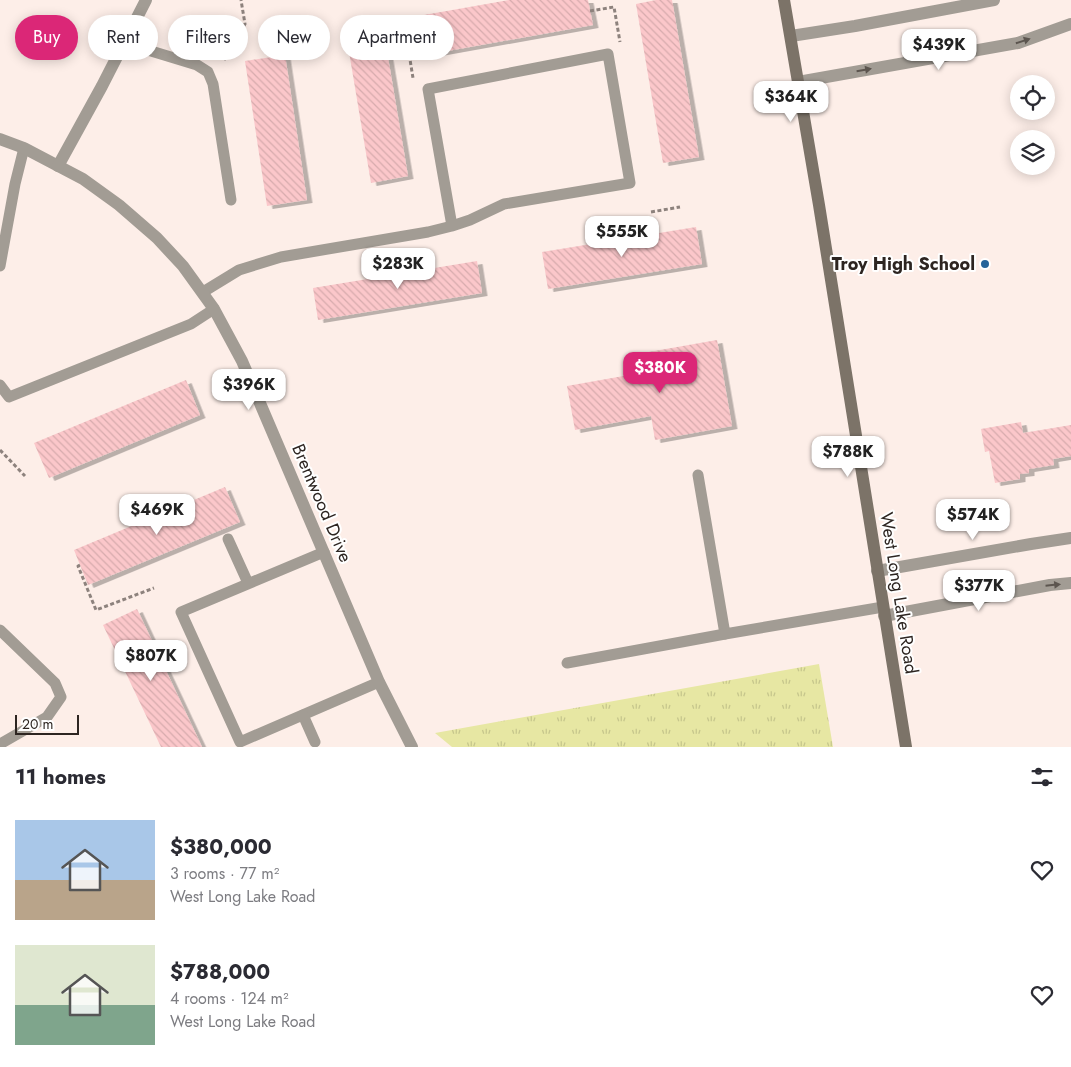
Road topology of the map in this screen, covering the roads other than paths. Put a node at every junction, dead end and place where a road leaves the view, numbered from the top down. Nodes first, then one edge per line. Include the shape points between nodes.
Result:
1 (146, 0) edge
2 (784, 0) edge
3 (994, 0) edge
4 (138, 15) edge
5 (1071, 24) edge
6 (791, 36) junction
7 (158, 53) edge
8 (114, 60) edge
9 (798, 82) junction
10 (0, 139) edge
11 (24, 148) junction
12 (58, 166) junction
13 (231, 200) dead end
14 (452, 226) junction
15 (0, 266) edge
16 (203, 292) junction
17 (214, 309) junction
18 (0, 385) edge
19 (698, 474) dead end
20 (228, 538) dead end
21 (1071, 538) edge
22 (324, 552) junction
23 (877, 571) junction
24 (248, 583) junction
25 (1071, 583) edge
26 (884, 612) junction
27 (0, 630) edge
28 (725, 634) junction
29 (566, 663) dead end
30 (380, 682) junction
31 (303, 715) junction
32 (315, 742) dead end
33 (0, 744) edge
34 (412, 747) edge
35 (906, 747) edge

1 - 4 street
2 - 6 main road, West Long Lake Road
3 - 6 street
9 -> 5 street via 1018,43
6 - 9 main road, West Long Lake Road
7 - 13 lane via 197,64 208,72 213,84
8 - 12 street
9 - 23 main road, West Long Lake Road
10 - 11 street, Brentwood Drive
11 - 12 street, Brentwood Drive
11 - 15 lane
12 - 16 street, Brentwood Drive via 101,191 138,220 184,266
14 - 14 lane via 504,204 630,183 608,54 428,89
14 - 16 lane via 258,262
16 - 17 street, Brentwood Drive
17 - 18 lane via 191,324 9,397
17 - 22 street, Brentwood Drive via 242,361
19 - 28 lane
20 - 24 lane
21 - 23 street
22 - 24 lane
22 - 30 street, Brentwood Drive
23 - 26 main road, West Long Lake Road
24 - 31 lane via 181,612 240,742
26 -> 25 street
26 - 28 lane
26 - 35 main road, West Long Lake Road
27 - 33 lane via 55,683 61,696 47,717
28 - 29 lane
30 - 31 lane
30 - 34 street, Brentwood Drive
31 - 32 lane

